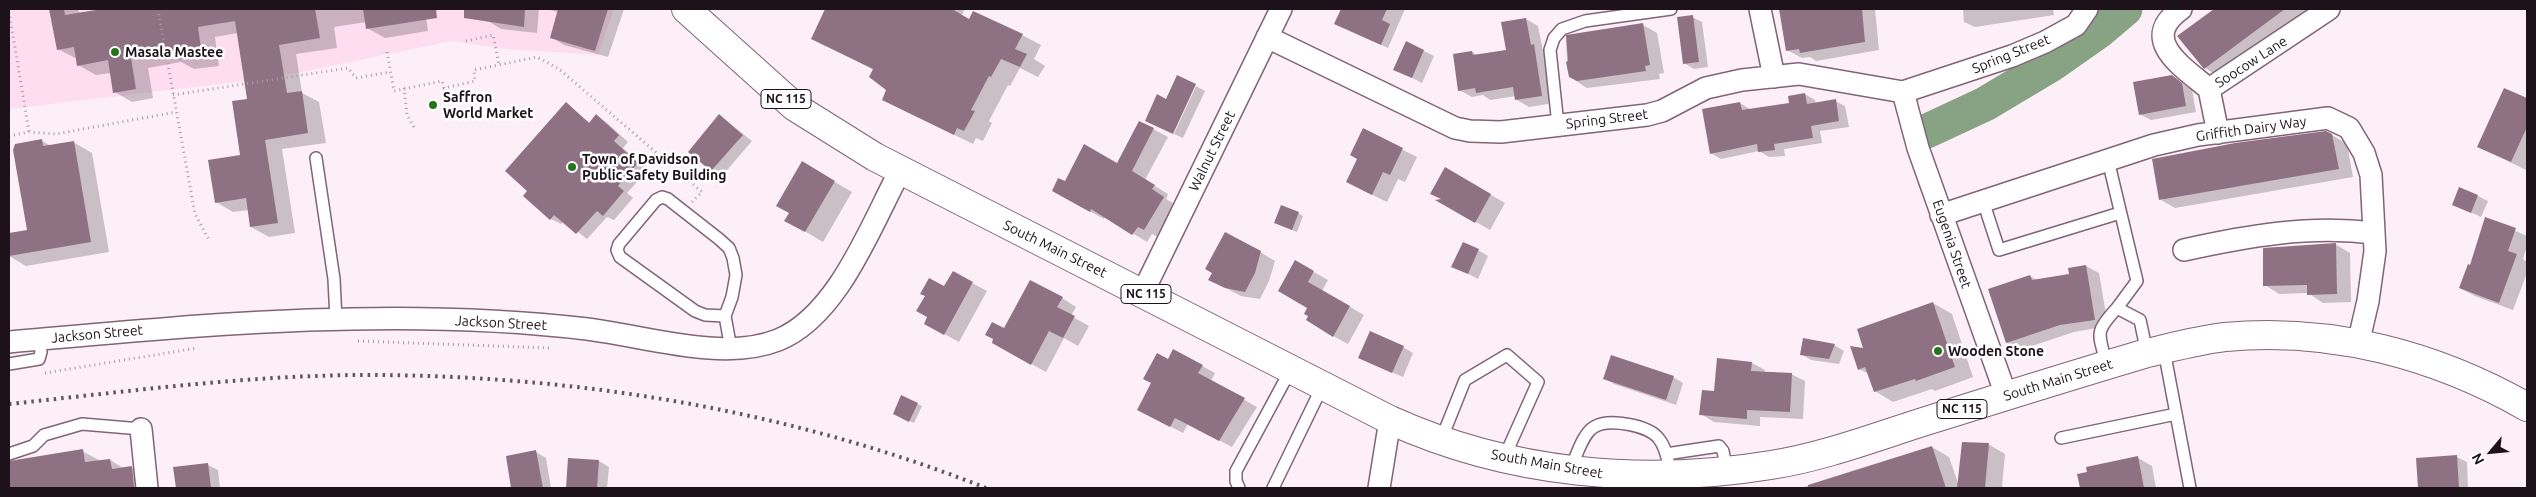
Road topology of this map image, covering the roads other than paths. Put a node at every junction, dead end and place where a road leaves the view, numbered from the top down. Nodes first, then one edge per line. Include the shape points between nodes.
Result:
1 (686, 9) edge
2 (1281, 9) edge
3 (1671, 9) edge
4 (1760, 9) edge
5 (2087, 9) edge
6 (2181, 9) edge
7 (2329, 9) edge
8 (1268, 37) junction
9 (1774, 77) junction
10 (2209, 89) junction
11 (1903, 92) junction
12 (1558, 124) junction
13 (2218, 133) junction
14 (316, 158) dead end
15 (2108, 160) junction
16 (900, 170) junction
17 (1983, 201) junction
18 (2120, 212) junction
19 (1941, 214) junction
20 (2374, 233) junction
21 (2184, 250) dead end
22 (1143, 292) junction
23 (2117, 308) junction
24 (724, 316) junction
25 (336, 320) junction
26 (39, 339) junction
27 (9, 342) edge
28 (2358, 344) junction
29 (732, 350) junction
30 (2156, 352) junction
31 (9, 364) edge
32 (2107, 366) junction
33 (1291, 369) junction
34 (1323, 385) junction
35 (2006, 395) junction
36 (2527, 406) edge
37 (2176, 414) junction
38 (1390, 420) junction
39 (140, 429) joint
40 (2061, 438) dead end
41 (1441, 440) junction
42 (9, 454) edge
43 (1504, 458) junction
44 (1669, 465) junction
45 (1570, 471) junction
46 (147, 488) edge
47 (1239, 488) edge
48 (1273, 488) edge
49 (1379, 488) edge
50 (2190, 488) edge

1 - 16 main road, South Main Street / NC 115 via 795,107
2 - 8 street, Walnut Street
3 - 12 lane via 1585,20 1562,29 1550,50
4 - 9 street
5 - 11 street, Spring Street via 2076,26 2045,42
6 - 10 street via 2168,18 2163,29 2163,44 2172,57
7 - 10 street, Soocow Lane
8 - 12 street, Spring Street via 1455,128 1500,132
8 - 22 street, Walnut Street
9 - 11 street, Spring Street via 1800,74
9 - 12 street, Spring Street via 1706,88 1662,111 1647,115
10 - 13 street, Soocow Lane
11 - 19 street, Eugenia Street
13 - 15 street, Griffith Dairy Way via 2154,145
13 - 20 street, Griffith Dairy Way via 2328,118 2349,128 2364,153 2371,175
14 - 25 lane via 334,279
15 - 17 street, Griffith Dairy Way
15 - 18 lane
16 - 22 main road, South Main Street / NC 115
16 - 29 street, Jackson Street via 840,284 820,311 794,332 778,340 754,348
17 - 18 lane via 1999,250
17 - 19 street, Griffith Dairy Way
18 - 23 lane via 2137,281
19 - 35 street, Eugenia Street
20 - 21 street via 2301,231
20 - 28 street, Griffith Dairy Way via 2368,301
22 - 33 main road, South Main Street / NC 115
23 - 30 lane via 2140,320
23 - 32 lane via 2101,325 2099,334
24 - 24 lane via 736,275 728,248 668,199 656,200 618,244 620,257 682,304 705,315
24 - 29 lane
25 - 26 street, Jackson Street via 224,324
25 - 29 street, Jackson Street via 517,322
26 - 27 street, Jackson Street
26 - 31 lane via 39,359
28 - 30 main road, South Main Street / NC 115 via 2249,336 2196,342
28 - 36 main road, South Main Street / NC 115 via 2399,352 2464,374
30 - 32 main road, South Main Street / NC 115
30 - 37 lane
32 - 35 main road, South Main Street / NC 115
33 - 34 main road, South Main Street / NC 115
33 - 47 lane via 1236,470
34 - 38 main road, South Main Street / NC 115
34 - 48 lane
35 - 44 main road, South Main Street / NC 115 via 1832,450 1773,465 1728,471
37 - 40 lane
37 - 50 lane
38 - 41 main road, South Main Street / NC 115
38 - 49 street
39 - 42 lane via 82,424 44,435 33,446
39 - 46 street
41 - 43 main road, South Main Street / NC 115
41 - 43 lane via 1466,380 1507,355 1538,382
43 - 45 main road, South Main Street / NC 115
44 - 45 main road, South Main Street / NC 115 via 1626,476
44 - 45 lane via 1655,434 1633,425 1601,424 1587,434

